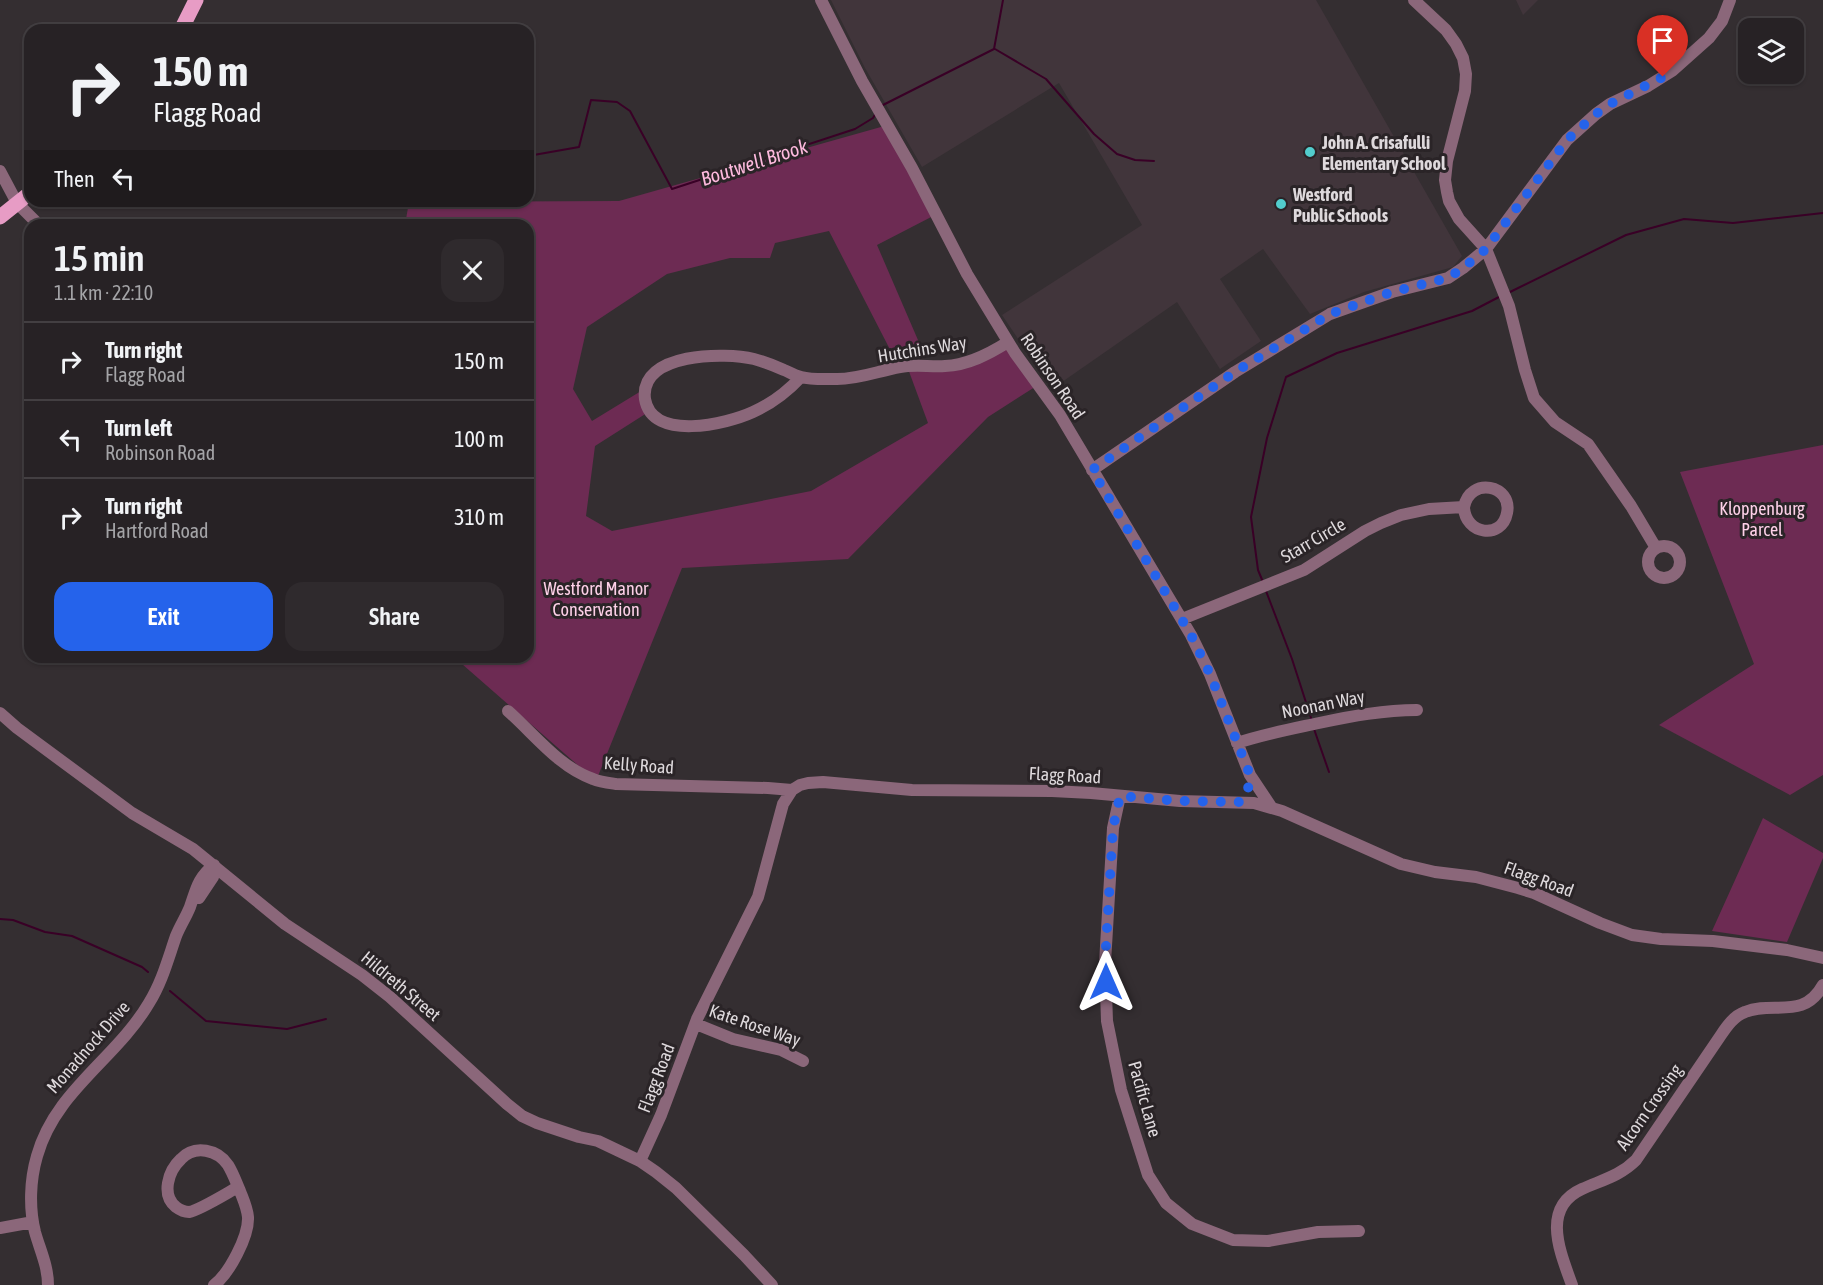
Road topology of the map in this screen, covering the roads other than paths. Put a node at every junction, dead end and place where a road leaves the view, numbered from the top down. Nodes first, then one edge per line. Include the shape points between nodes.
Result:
1 (196, 0) edge
2 (821, 0) edge
3 (1414, 0) edge
4 (1730, 0) edge
5 (184, 24) edge
6 (0, 171) edge
7 (24, 198) edge
8 (17, 203) junction
9 (0, 217) edge
10 (33, 219) edge
11 (1486, 249) junction
12 (1008, 342) junction
13 (801, 377) junction
14 (1092, 470) junction
15 (1464, 507) dead end
16 (1656, 548) dead end
17 (1182, 619) junction
18 (1417, 710) dead end
19 (508, 711) dead end
20 (0, 713) edge
21 (1237, 743) junction
22 (1250, 775) junction
23 (792, 790) junction
24 (1120, 796) junction
25 (1240, 802) junction
26 (1272, 808) junction
27 (214, 865) junction
28 (1823, 958) edge
29 (1823, 985) edge
30 (696, 1024) junction
31 (803, 1061) dead end
32 (640, 1161) junction
33 (238, 1187) junction
34 (33, 1222) junction
35 (0, 1228) edge
36 (1359, 1231) dead end
37 (48, 1285) edge
38 (214, 1285) edge
39 (772, 1285) edge
40 (1572, 1285) edge

1 - 5 main road
2 - 12 street, Robinson Road via 967,274
3 - 11 street via 1446,30 1463,58 1465,91 1445,180 1449,201 1459,219
4 - 11 street via 1722,21 1709,38 1672,71 1610,104 1567,140
6 - 8 street
7 - 8 main road
8 - 9 main road
8 - 10 street
11 - 14 street via 1448,278 1339,310 1316,322 1217,383
11 - 16 street via 1509,306 1534,398 1555,422 1588,444
12 - 13 street, Hutchins Way via 954,366 907,366 848,379
12 - 14 street, Robinson Road via 1060,415
13 - 13 street, Hutchins Way via 760,409 705,425 663,423 645,400 646,388 655,373 692,358 754,359
14 - 17 street, Robinson Road
15 - 17 street, Starr Circle via 1411,512 1381,523 1304,570
17 - 21 street, Robinson Road via 1201,653
18 - 21 street, Noonan Way via 1390,710 1313,724
19 - 23 street, Kelly Road via 545,747 596,781
20 - 27 street, Hildreth Street via 132,813
21 - 22 street, Robinson Road
22 - 25 street
22 - 26 street, Robinson Road
23 - 24 street, Flagg Road via 823,782 912,790 1052,791
23 - 30 street, Flagg Road via 783,804 758,897
24 - 25 street, Flagg Road
24 - 36 street, Pacific Lane via 1113,828 1105,963 1107,1021 1120,1090 1148,1175 1166,1203 1192,1224 1233,1240 1268,1241 1318,1232
25 - 26 street, Flagg Road
26 - 28 street, Flagg Road via 1401,864 1518,888 1632,935 1713,941
27 - 32 street, Hildreth Street via 285,924 390,998 522,1116 554,1130 598,1141
27 - 34 street, Monadnock Drive via 205,872 193,895 161,981 141,1016 78,1084 49,1125 32,1178
29 - 40 street, Alcorn Crossing via 1801,1005 1750,1010 1735,1018 1635,1160 1617,1175 1580,1190 1567,1201 1559,1214 1556,1233
30 - 31 street, Kate Rose Way via 733,1039 781,1050
30 - 32 street, Flagg Road
32 - 39 street, Hildreth Street via 676,1188
33 - 33 street via 224,1161 213,1152 200,1150 180,1159 167,1189 172,1203 185,1212
33 - 38 street via 247,1211 247,1228 226,1273
34 - 35 street
34 - 37 street, Monadnock Drive via 46,1263

